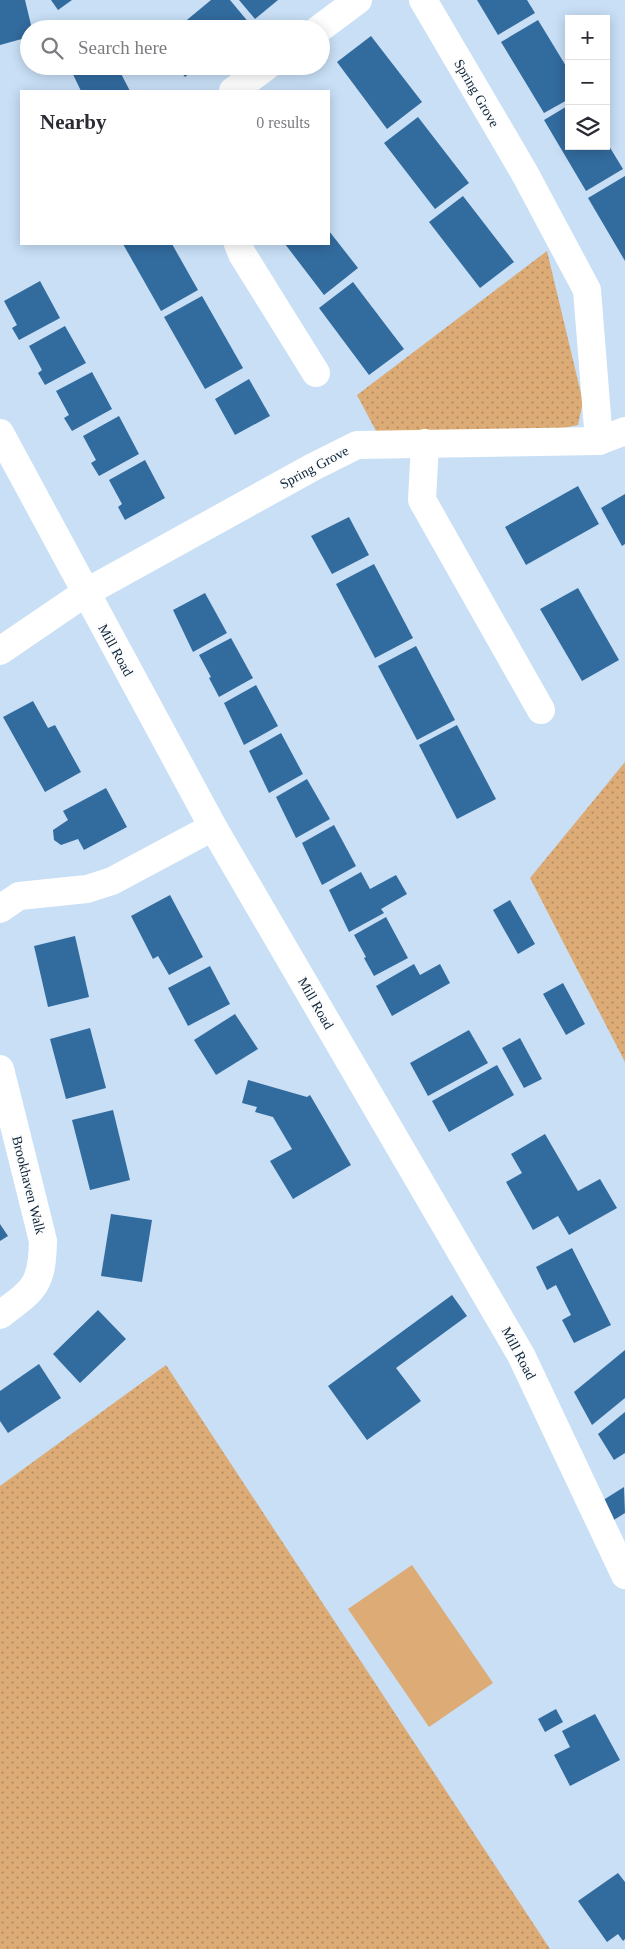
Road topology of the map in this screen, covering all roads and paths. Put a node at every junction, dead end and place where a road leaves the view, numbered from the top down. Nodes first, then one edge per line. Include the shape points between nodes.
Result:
1 (358, 0) edge
2 (423, 0) edge
3 (330, 21) edge
4 (255, 75) edge
5 (234, 90) edge
6 (238, 245) edge
7 (316, 373) dead end
8 (625, 431) edge
9 (0, 433) edge
10 (599, 442) junction
11 (425, 443) junction
12 (85, 593) junction
13 (0, 651) edge
14 (541, 710) dead end
15 (213, 827) junction
16 (0, 909) edge
17 (0, 1068) edge
18 (0, 1315) edge
19 (625, 1575) edge

1 - 3 street
2 - 10 street, Spring Grove via 524,172 587,290
4 - 5 street
6 - 7 street
8 - 10 street, Spring Grove
9 - 12 street, Mill Road
10 - 11 street, Spring Grove
11 - 12 street, Spring Grove via 357,445 313,466
11 - 14 street via 422,500
12 - 13 street, Spring Grove
12 - 15 street, Mill Road
15 - 16 street via 112,881 87,889 20,896
15 - 19 street, Mill Road via 521,1355
17 - 18 street, Brookhaven Walk via 43,1241 38,1282

